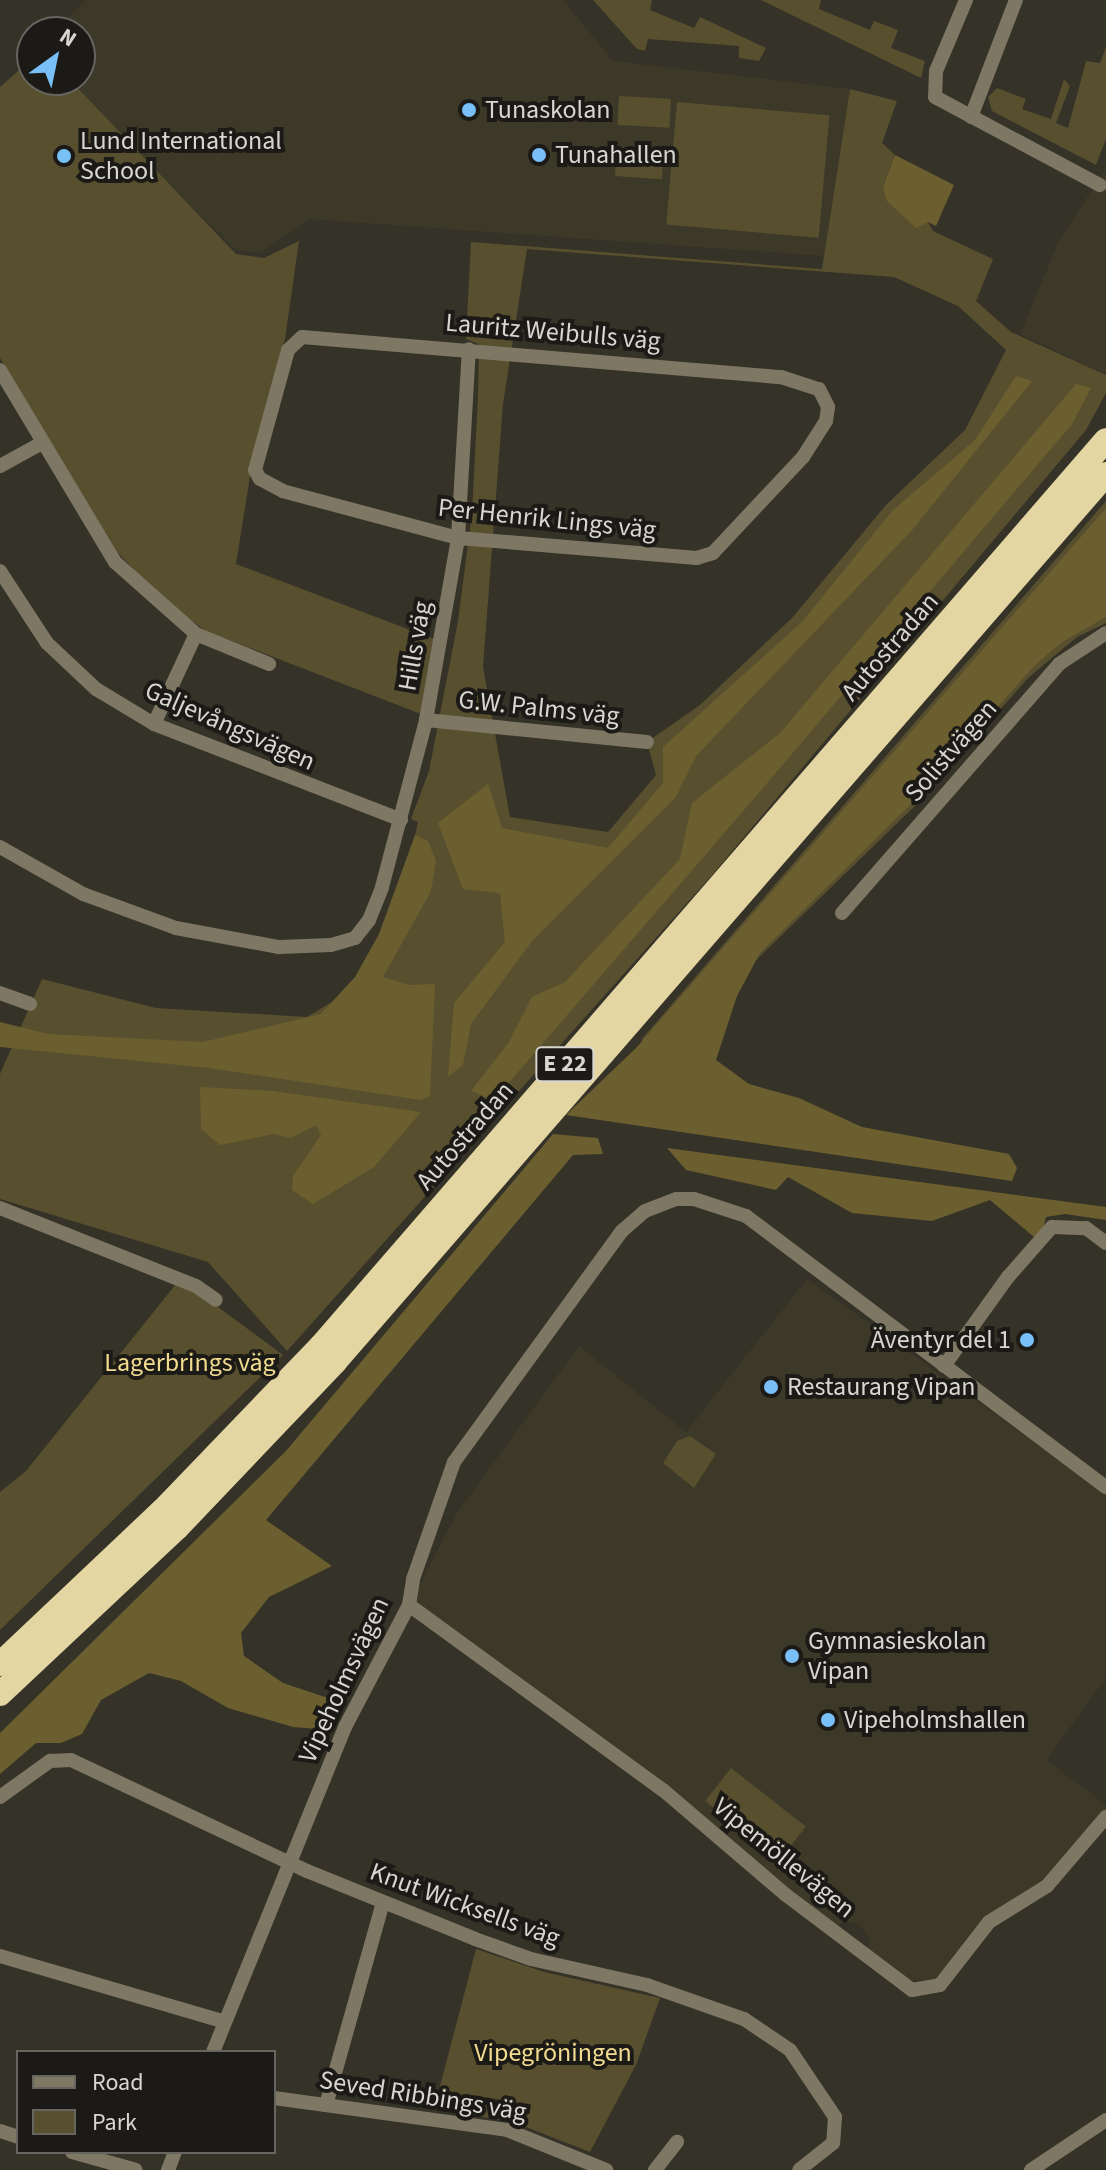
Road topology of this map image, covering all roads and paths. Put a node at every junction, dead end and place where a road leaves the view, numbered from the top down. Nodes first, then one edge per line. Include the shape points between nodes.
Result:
1 (966, 0) edge
2 (1016, 0) edge
3 (971, 117) junction
4 (1100, 185) dead end
5 (469, 349) junction
6 (288, 350) joint
7 (0, 370) edge
8 (819, 389) joint
9 (1106, 440) edge
10 (42, 443) junction
11 (0, 466) edge
12 (1106, 474) edge
13 (458, 538) junction
14 (0, 571) edge
15 (1106, 633) edge
16 (196, 634) junction
17 (269, 664) dead end
18 (426, 720) junction
19 (154, 724) junction
20 (647, 742) dead end
21 (401, 820) junction
22 (0, 847) edge
23 (842, 913) dead end
24 (0, 993) edge
25 (30, 1004) dead end
26 (0, 1208) edge
27 (1106, 1243) edge
28 (216, 1300) dead end
29 (944, 1366) junction
30 (1106, 1487) edge
31 (409, 1605) junction
32 (85, 1617) junction
33 (0, 1664) edge
34 (0, 1694) edge
35 (0, 1708) edge
36 (0, 1797) edge
37 (1106, 1817) edge
38 (290, 1863) junction
39 (383, 1902) junction
40 (0, 1956) edge
41 (225, 2022) junction
42 (214, 2050) edge
43 (276, 2098) edge
44 (326, 2105) junction
45 (1106, 2120) edge
46 (677, 2142) dead end
47 (79, 2154) edge
48 (136, 2170) edge
49 (606, 2170) edge
50 (655, 2170) edge
51 (799, 2170) edge
52 (1031, 2170) edge

1 - 3 street via 932,92
2 - 3 street
3 - 4 street
5 - 6 street, Lauritz Weibulls väg via 309,336 296,338
5 - 8 street, Lauritz Weibulls väg via 750,373
5 - 13 street, Hills väg
6 - 13 street, Per Henrik Lings väg via 255,470 260,479 283,491
7 - 10 street
8 - 13 street, Per Henrik Lings väg via 828,407 823,431 727,544 713,553 697,558
9 - 33 highway, Autostradan / E 22 via 320,1347 162,1511
10 - 11 street
10 - 16 street via 115,562
12 - 32 highway, Autostradan / E 22 via 379,1313 235,1469
13 - 18 street, Hills väg
14 - 19 street, Galjevångsvägen via 47,643 96,689
15 - 23 street, Solistvägen via 1059,664
16 - 17 street
16 - 19 street
18 - 20 street, G.W. Palms väg
18 - 21 street, Hills väg
19 - 21 street, Galjevångsvägen
21 - 22 street, Hills väg via 369,920 355,938 331,945 279,947 176,928 83,894
24 - 25 street
26 - 28 street via 196,1286
27 - 29 street via 1086,1228 1052,1227 1008,1277
29 - 30 street, Vipeholmsvägen
29 - 31 street, Vipeholmsvägen via 755,1222 711,1201 677,1199 645,1211 622,1231 454,1462 435,1508
31 - 37 street, Vipemöllevägen via 663,1790 786,1895 912,1990 940,1985 989,1922 1069,1866
31 - 38 street, Vipeholmsvägen via 345,1727
32 - 34 highway, Autostradan / E 22
32 - 35 highway
36 - 38 street, Knut Wicksells väg via 57,1760 99,1772
38 - 39 street, Knut Wicksells väg
38 - 41 street, Vipeholmsvägen
39 - 44 street
39 - 51 street, Knut Wicksells väg via 504,1950 647,1985 744,2019 790,2050 835,2117 833,2143
40 - 41 street
41 - 42 street, Vipeholmsvägen
43 - 44 street, Seved Ribbings väg
44 - 49 street, Seved Ribbings väg via 507,2130
45 - 52 street
46 - 50 street
47 - 48 street

